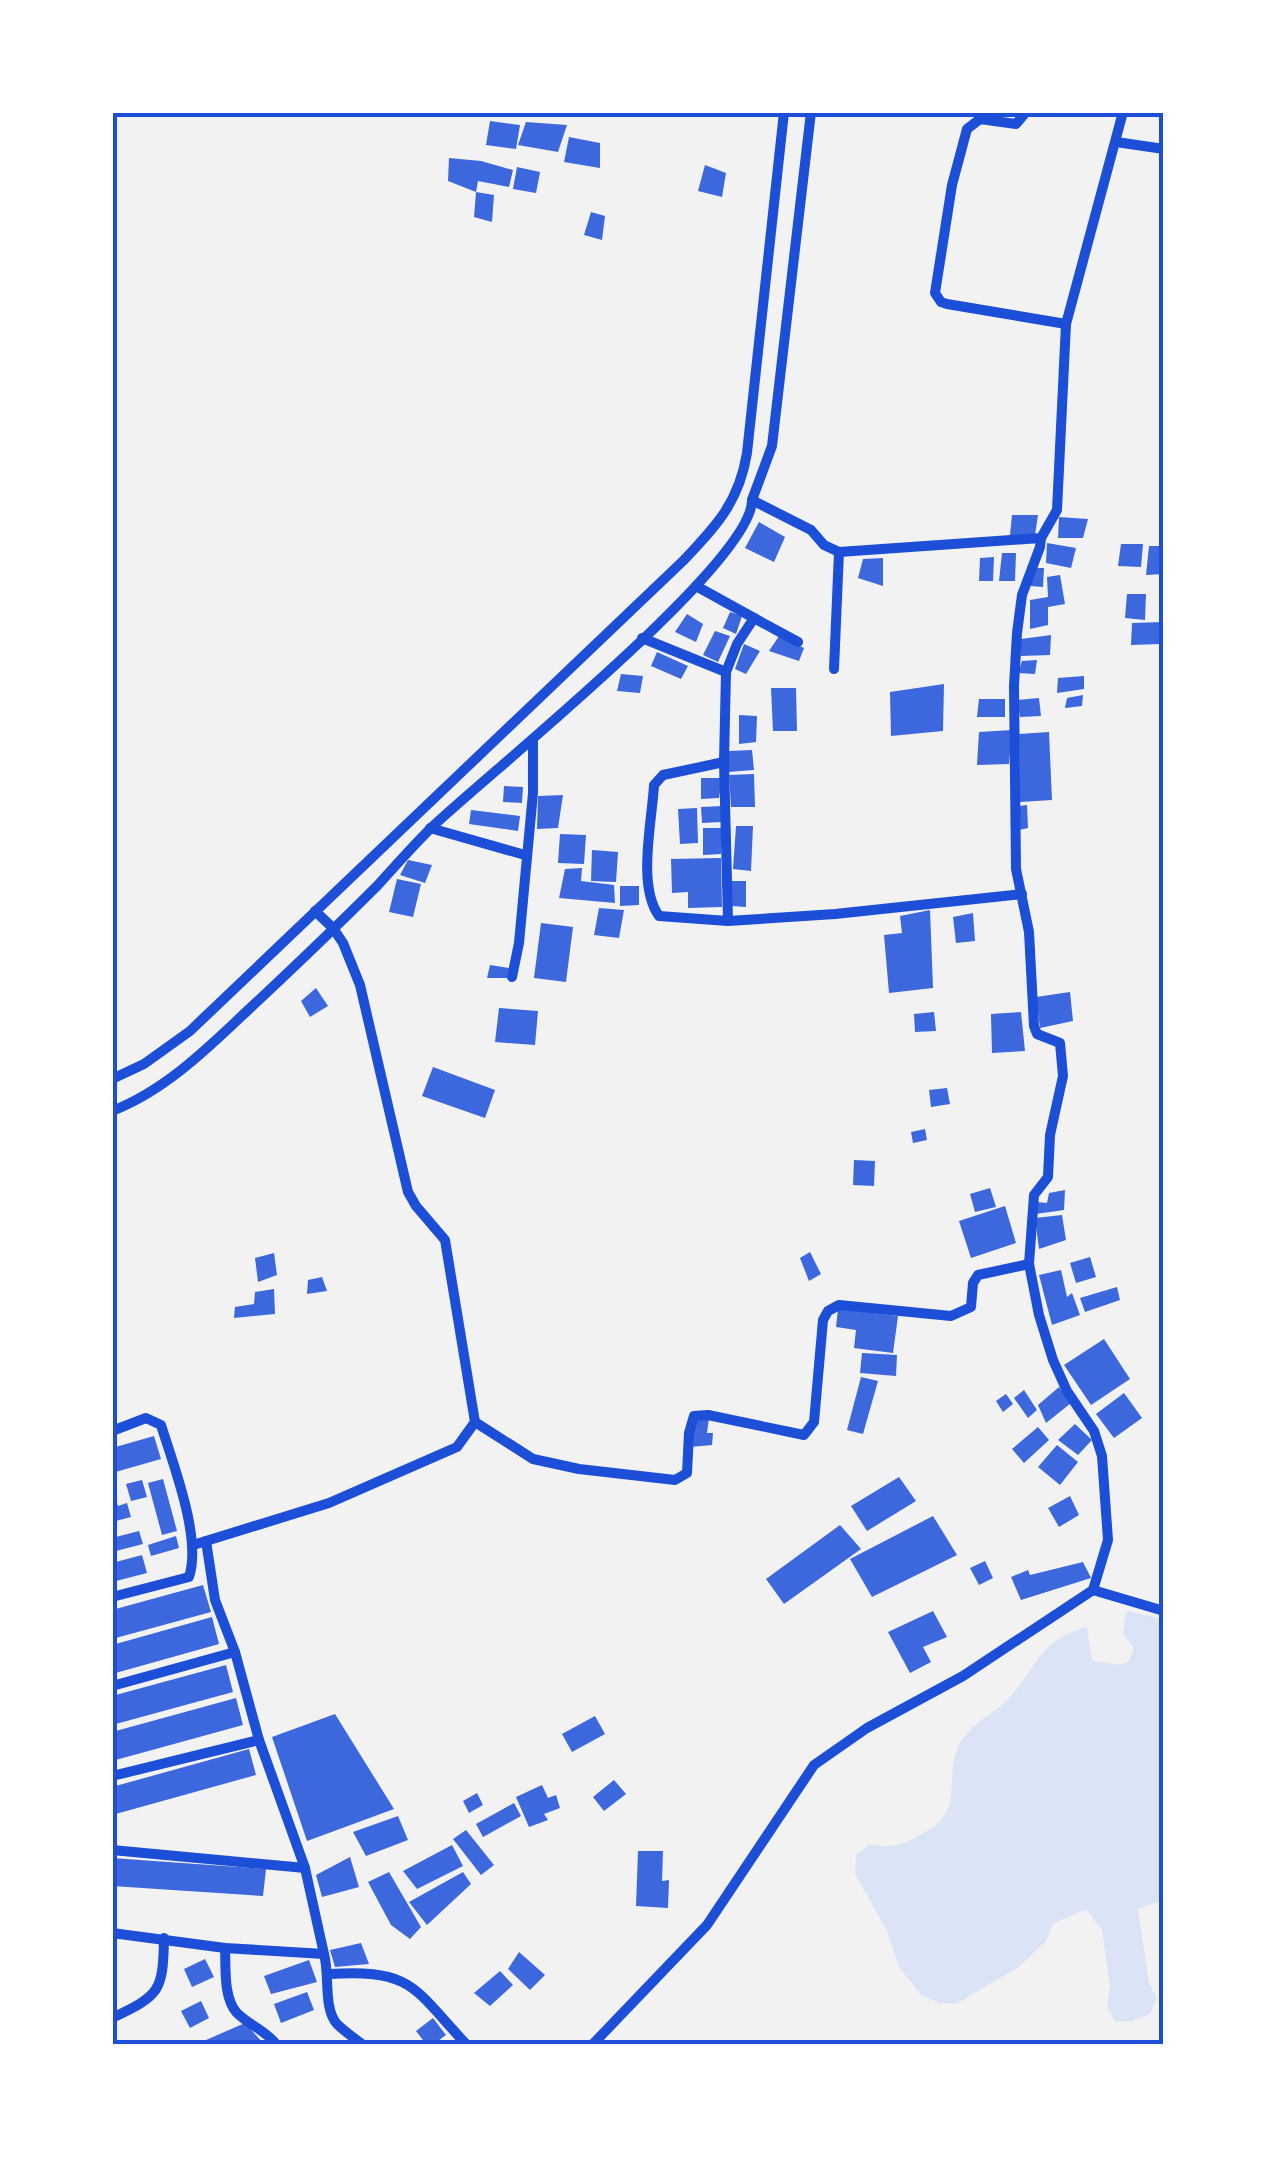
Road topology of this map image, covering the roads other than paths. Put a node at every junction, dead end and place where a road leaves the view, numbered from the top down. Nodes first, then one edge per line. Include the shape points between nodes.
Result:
1 (784, 112) edge
2 (810, 112) edge
3 (1026, 112) edge
4 (1123, 112) edge
5 (1116, 142) junction
6 (1164, 149) edge
7 (780, 255) junction
8 (1066, 324) junction
9 (752, 500) junction
10 (1041, 538) junction
11 (839, 552) junction
12 (696, 586) junction
13 (754, 618) junction
14 (642, 638) junction
15 (798, 642) dead end
16 (834, 669) dead end
17 (726, 672) junction
18 (533, 740) junction
19 (724, 762) junction
20 (430, 828) junction
21 (525, 855) junction
22 (1022, 894) junction
23 (316, 912) junction
24 (728, 921) junction
25 (332, 927) junction
26 (512, 977) dead end
27 (112, 1080) edge
28 (112, 1111) edge
29 (1028, 1264) junction
30 (475, 1422) junction
31 (113, 1429) edge
32 (206, 1540) junction
33 (193, 1545) junction
34 (1093, 1590) junction
35 (112, 1597) edge
36 (1164, 1611) edge
37 (235, 1652) junction
38 (112, 1686) edge
39 (259, 1740) junction
40 (112, 1776) edge
41 (112, 1850) edge
42 (305, 1868) junction
43 (112, 1934) edge
44 (164, 1938) junction
45 (225, 1948) junction
46 (324, 1954) junction
47 (330, 1974) junction
48 (112, 2018) edge
49 (276, 2044) edge
50 (362, 2044) edge
51 (466, 2044) edge
52 (593, 2044) edge

1 - 7 street
2 - 7 street
3 - 8 street via 1016,124 980,119 966,129 935,293 947,304
4 - 5 street
5 - 6 street
5 - 8 street
7 - 9 street via 772,446
7 - 23 street via 744,472 726,513
8 - 10 street via 1058,510
9 - 11 street
9 - 12 street via 742,527
10 - 11 street
10 - 22 street via 1022,595 1014,686
11 - 16 street
12 - 13 street
12 - 14 street
13 - 15 street
13 - 17 street
14 - 17 street
14 - 18 street
17 - 19 street
18 - 20 street
18 - 21 street
19 - 24 street
19 - 24 street via 656,781 646,887 658,916
20 - 21 street
20 - 25 street
21 - 26 street
22 - 24 street
22 - 29 street via 1034,1026 1037,1034 1060,1043 1062,1076 1048,1177 1030,1214
23 - 25 street
23 - 27 street via 190,1031
25 - 28 street via 211,1044 165,1082
25 - 30 street via 360,985 408,1192 444,1240
29 - 30 street via 978,1275 971,1307 951,1316 839,1305 828,1311 814,1422 804,1435 694,1416 687,1473 675,1480 533,1459
29 - 34 street via 1066,1392 1094,1431 1102,1456 1108,1540
30 - 32 street via 457,1446 329,1503
31 - 33 street via 146,1418 161,1425
32 - 33 street
32 - 37 street via 214,1600
33 - 35 street via 189,1577
34 - 36 street
34 - 52 street via 814,1765 708,1924
37 - 38 street
37 - 39 street
39 - 40 street
39 - 42 street
41 - 42 street
42 - 46 street
43 - 44 street
44 - 45 street
44 - 48 street via 164,1976 150,1999
45 - 46 street
45 - 49 street via 229,2001
46 - 47 street
47 - 50 street via 327,1999 334,2021
47 - 51 street via 364,1972 410,1986

